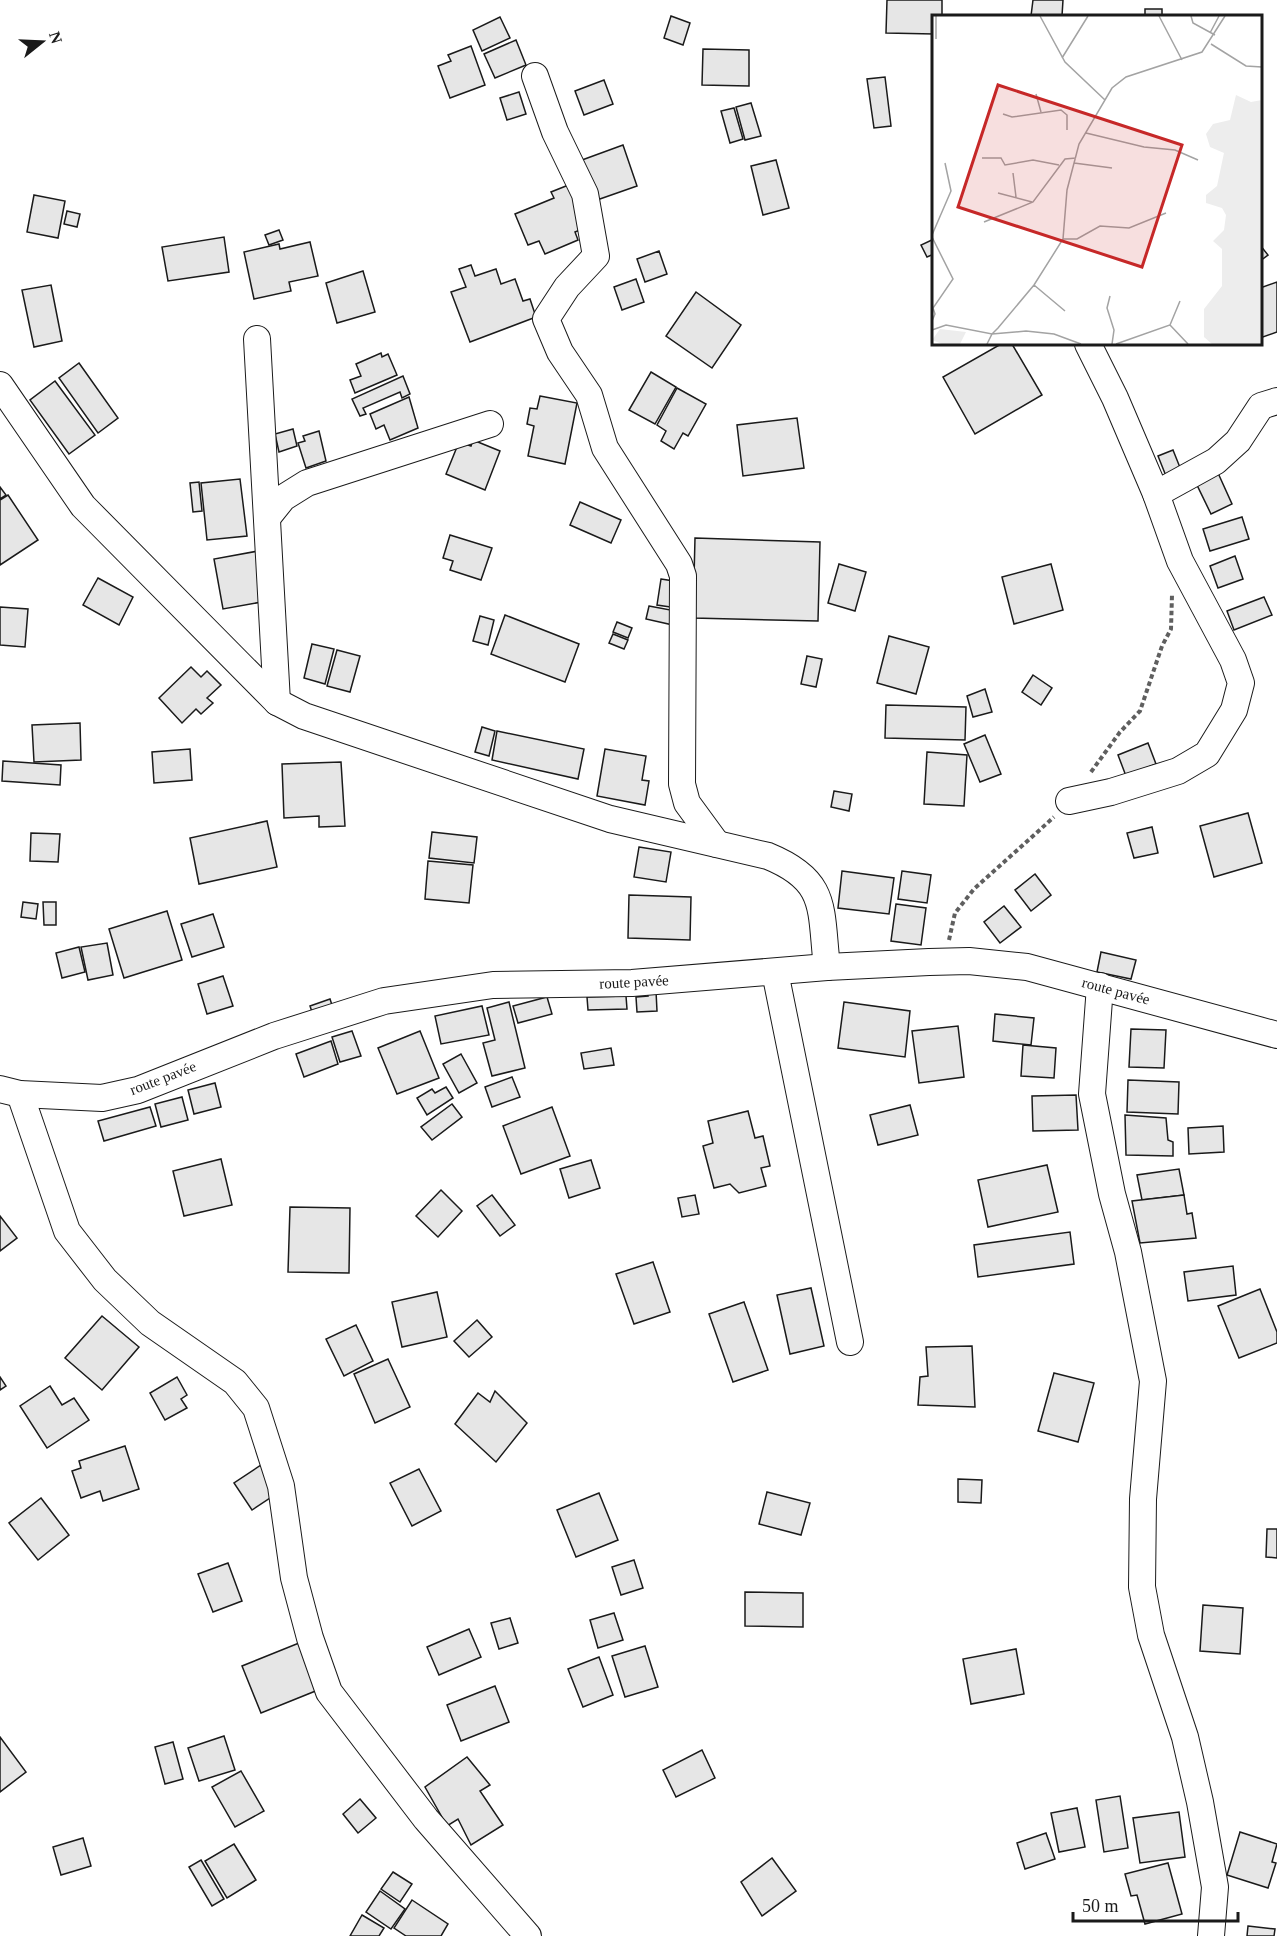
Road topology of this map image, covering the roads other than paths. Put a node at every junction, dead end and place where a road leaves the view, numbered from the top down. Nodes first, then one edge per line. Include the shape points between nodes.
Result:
1 (535, 76) dead end
2 (257, 339) dead end
3 (1088, 345) edge
4 (0, 385) edge
5 (1277, 401) edge
6 (490, 424) dead end
7 (1156, 494) junction
8 (267, 518) junction
9 (278, 702) junction
10 (1069, 801) road end
11 (717, 844) junction
12 (827, 967) junction
13 (775, 972) junction
14 (1100, 986) junction
15 (1277, 1035) edge
16 (10, 1091) edge
17 (850, 1342) dead end
18 (528, 1936) edge
19 (1211, 1936) edge

1 - 11 street via 555,132 585,194 596,256 567,287 546,319 560,352 589,395 605,448 680,564 682,784 687,803
2 - 8 street
3 - 7 street
4 - 9 street via 82,506
5 - 7 street via 1261,406 1238,441 1216,461
6 - 8 street via 307,483 283,498
7 - 10 street via 1180,561 1233,660 1241,683 1234,710 1207,754 1178,771
8 - 9 street
9 - 11 street via 304,716 610,819
11 - 12 street via 768,856 805,875 819,900
12 - 13 street, route pavée
12 - 14 street, route pavée via 969,961 1027,968
13 - 16 street, route pavée via 632,983 494,985 384,1001 274,1036 138,1090 102,1098
13 - 17 street
14 - 15 street, route pavée
14 - 19 street via 1092,1094 1153,1381 1143,1499 1142,1587 1151,1635 1185,1737 1200,1802 1215,1887
16 - 18 street via 67,1231 105,1280 150,1323 235,1382 256,1408 281,1486 294,1578 329,1692 426,1819

